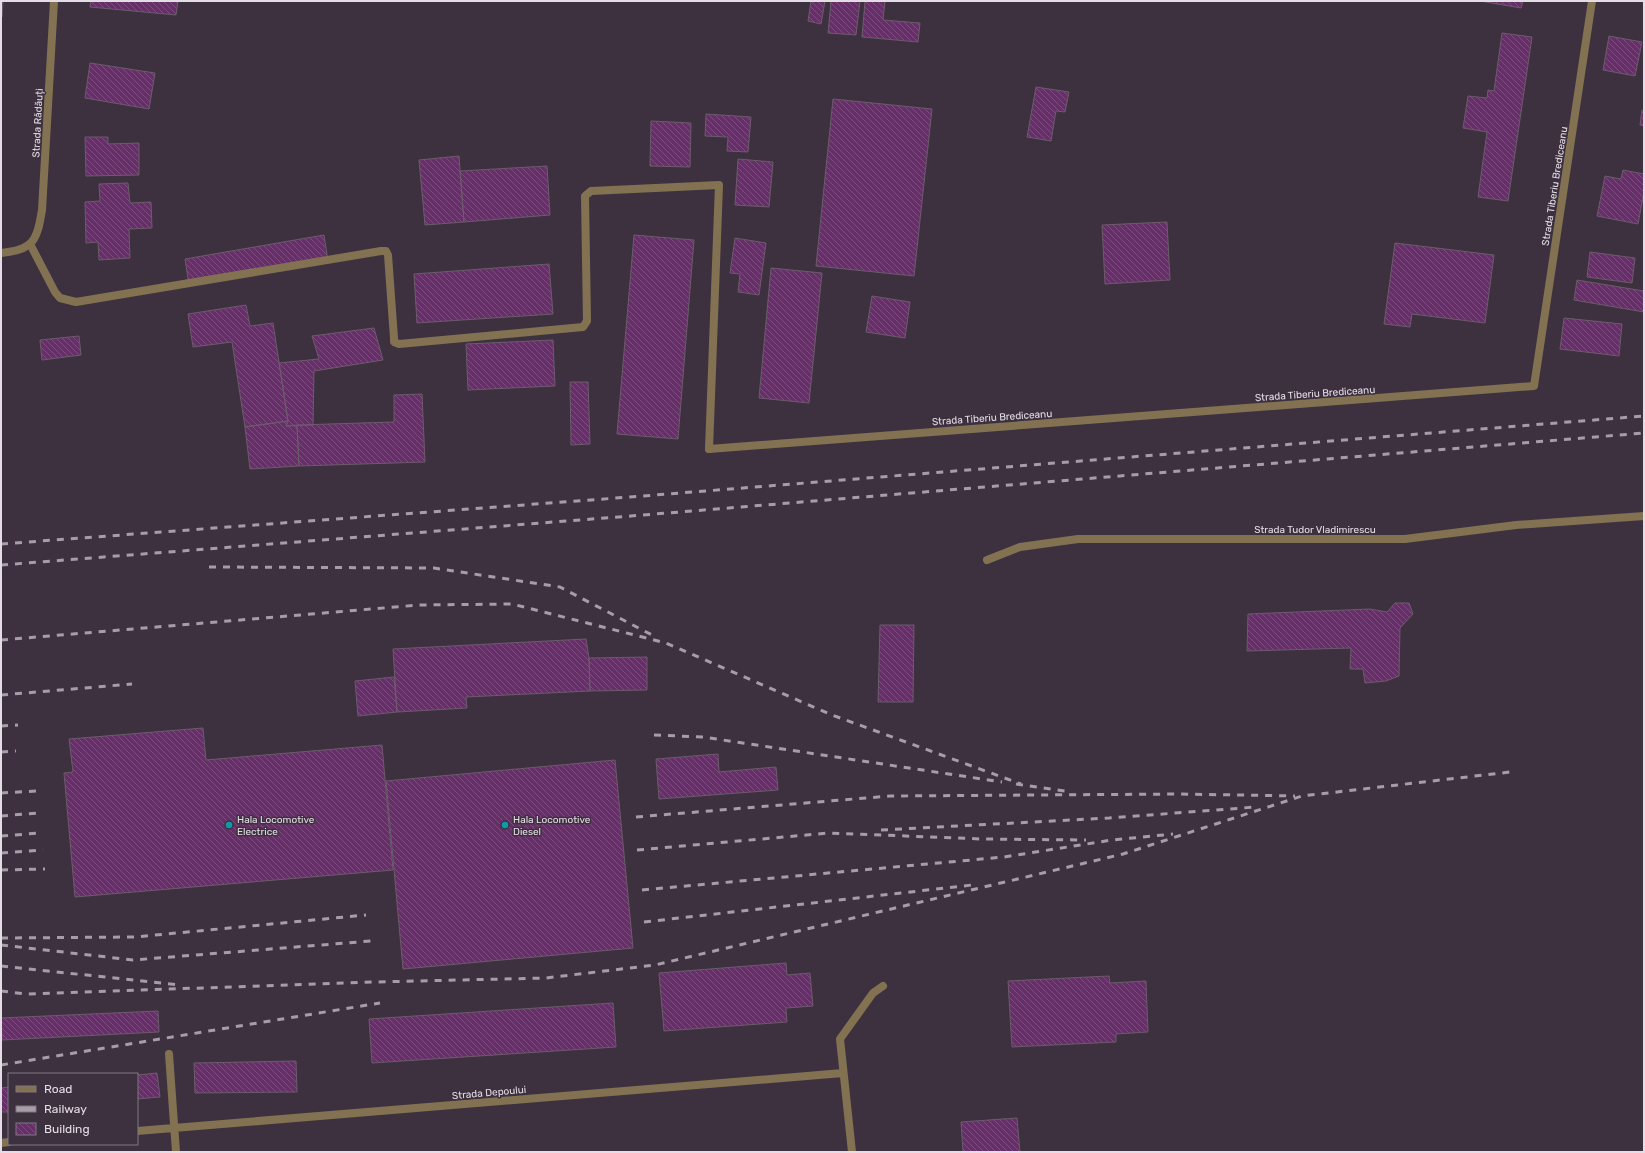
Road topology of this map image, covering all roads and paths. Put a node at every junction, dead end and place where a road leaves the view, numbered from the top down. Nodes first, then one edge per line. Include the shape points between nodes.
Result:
1 (54, 1) edge
2 (1592, 1) edge
3 (30, 244) junction
4 (1, 253) edge
5 (1644, 516) edge
6 (987, 560) dead end
7 (883, 986) dead end
8 (169, 1054) dead end
9 (843, 1073) junction
10 (175, 1128) junction
11 (138, 1131) edge
12 (176, 1152) edge
13 (852, 1152) edge

1 - 3 street, Strada Rădăuți via 42,210 38,231
2 - 3 street, Strada Tiberiu Brediceanu via 1534,386 709,449 719,185 588,192 585,196 587,321 583,327 399,344 394,342 386,251 76,302 60,298 55,292
3 - 4 street via 17,251
5 - 6 street, Strada Tudor Vladimirescu via 1516,525 1405,539 1078,539 1020,547
7 - 9 street via 873,992 840,1039
8 - 10 street
9 - 10 street, Strada Depoului
9 - 13 street
10 - 11 street, Strada Depoului
10 - 12 street

